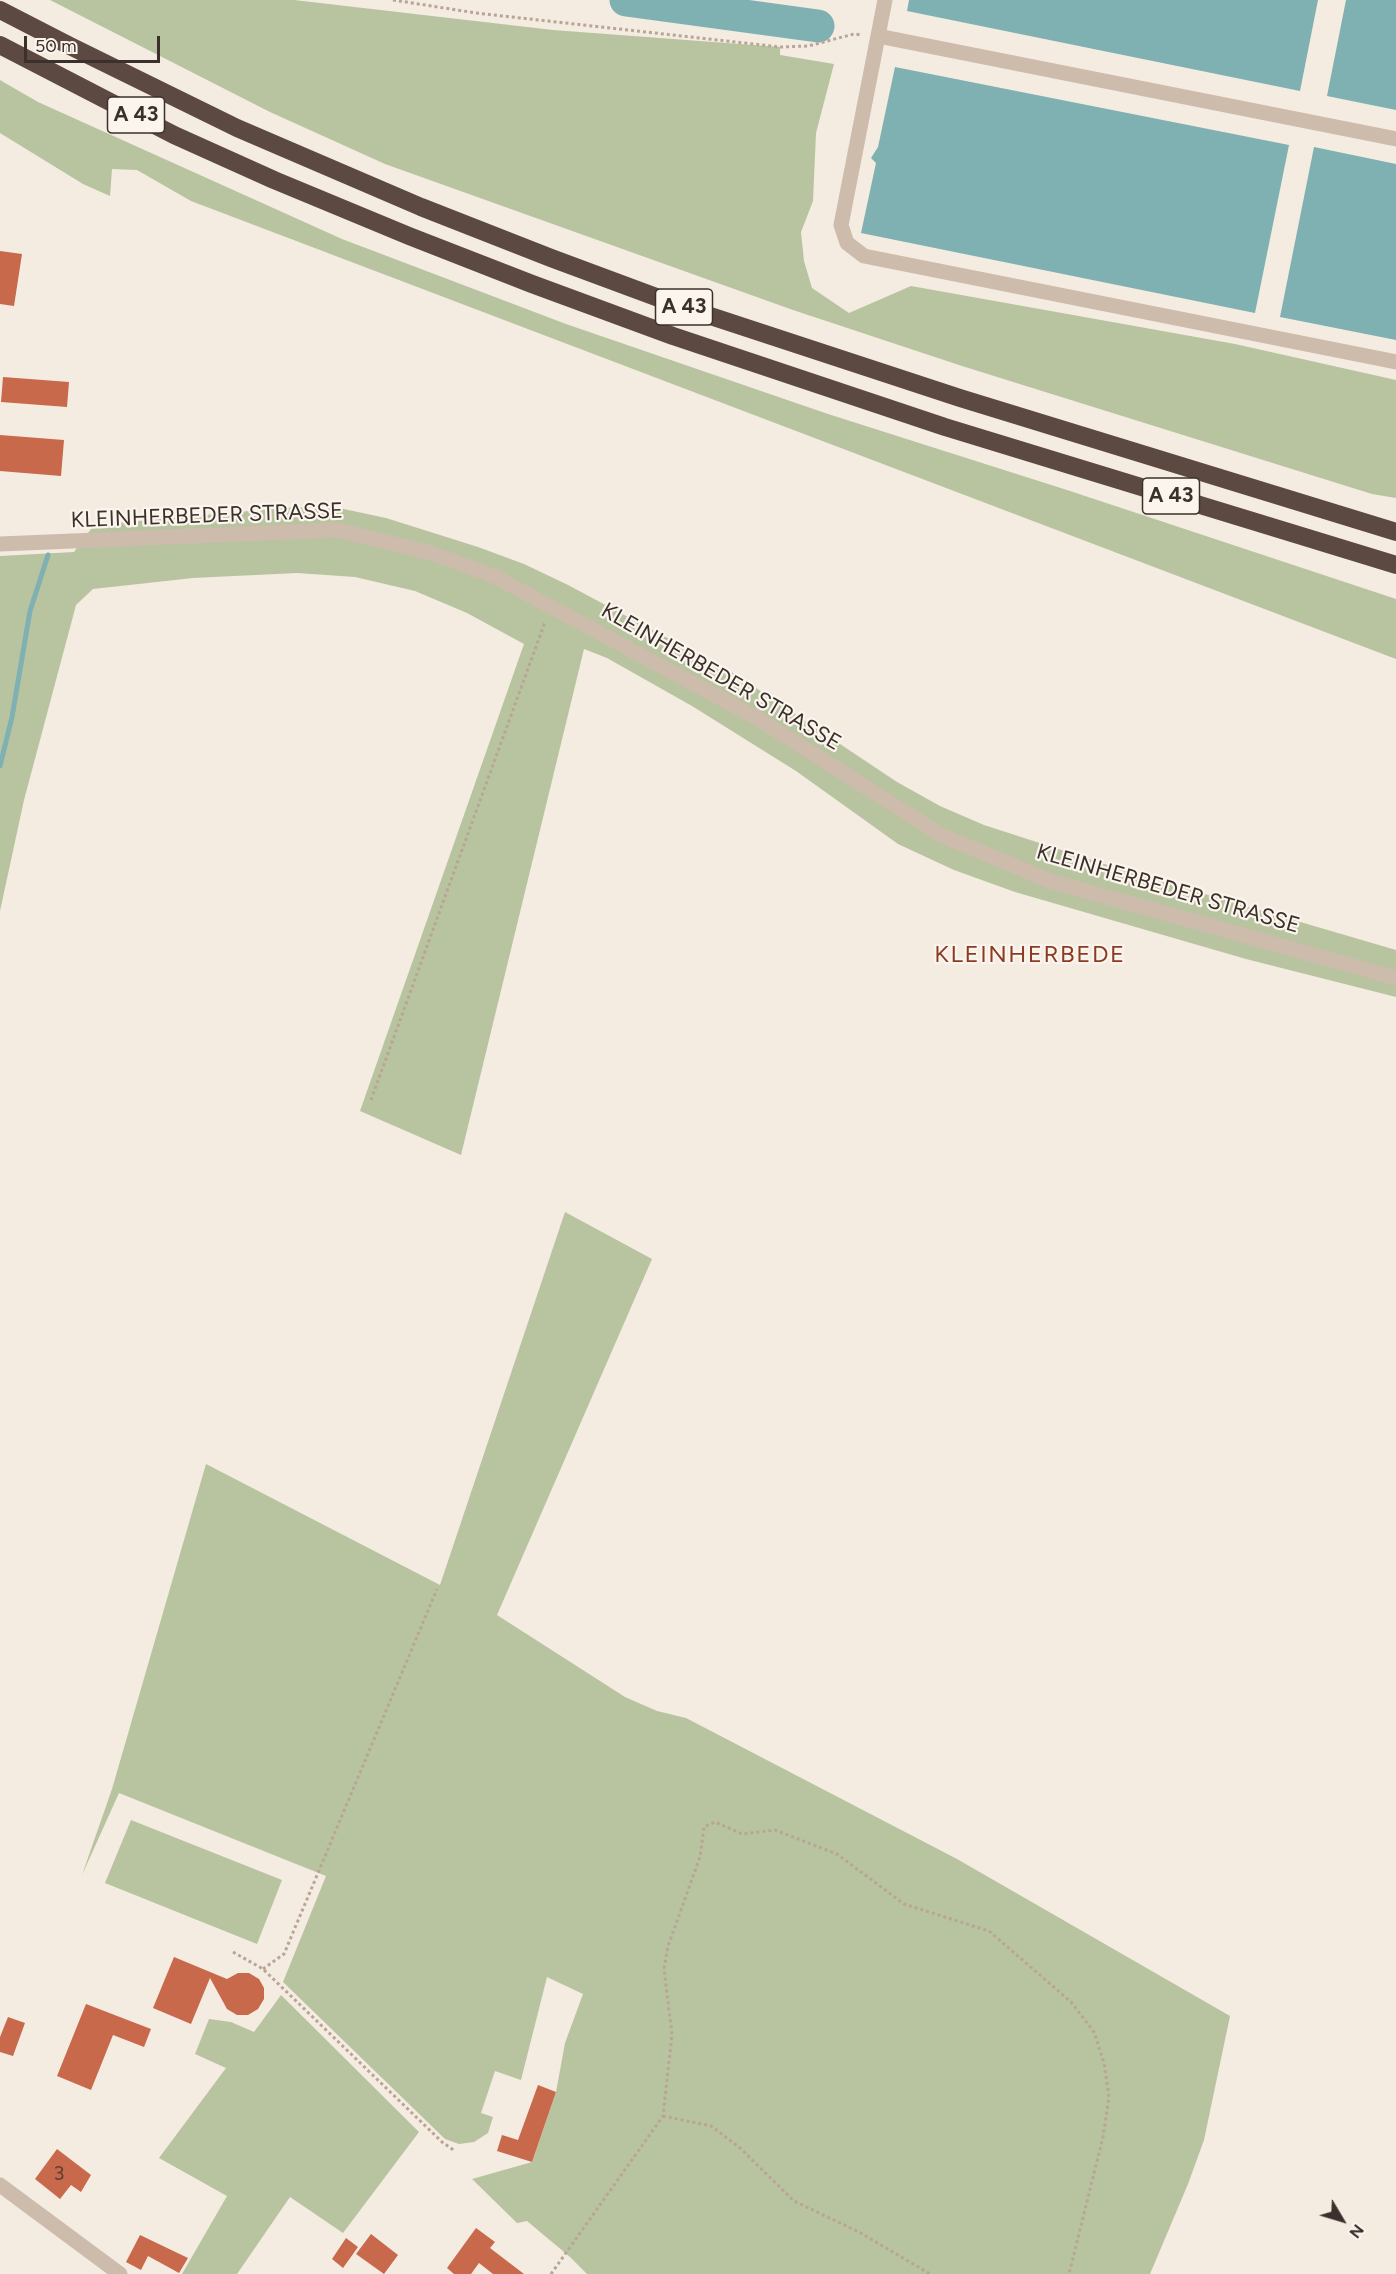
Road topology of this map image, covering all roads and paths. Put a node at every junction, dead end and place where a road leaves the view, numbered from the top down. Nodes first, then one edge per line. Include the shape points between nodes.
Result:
1 (393, 0) edge
2 (885, 0) edge
3 (0, 10) edge
4 (878, 36) junction
5 (0, 45) edge
6 (1396, 139) edge
7 (1396, 362) edge
8 (1396, 532) edge
9 (0, 544) edge
10 (1396, 565) edge
11 (552, 607) junction
12 (1396, 978) edge
13 (371, 1100) dead end
14 (437, 1589) dead end
15 (233, 1952) dead end
16 (263, 1969) junction
17 (663, 2116) junction
18 (455, 2151) dead end
19 (0, 2185) edge
20 (120, 2274) edge
21 (551, 2274) edge
22 (930, 2274) edge
23 (1069, 2274) edge

1 - 4 path via 780,47 808,46 854,34
2 - 4 street
3 - 8 highway, A 43 via 237,128 551,258 683,307 960,398
4 - 6 street
4 - 7 street via 841,225 847,243 864,256
5 - 10 highway, A 43 via 174,135 274,180 554,292 945,427
9 - 11 street, KLEINHERBEDER STRASSE via 337,530 431,553 494,576
11 - 12 street, KLEINHERBEDER STRASSE via 757,718 942,835 1050,882
11 - 13 path
14 - 16 path via 284,1954
15 - 16 path
16 - 18 path
17 - 21 path
17 - 22 path via 711,2126 794,2200
17 - 23 path via 672,2035 664,1969 700,1857 704,1827 715,1822 742,1834 775,1830 837,1854 904,1904 989,1931 1071,2002 1094,2032 1109,2097
19 - 20 street

